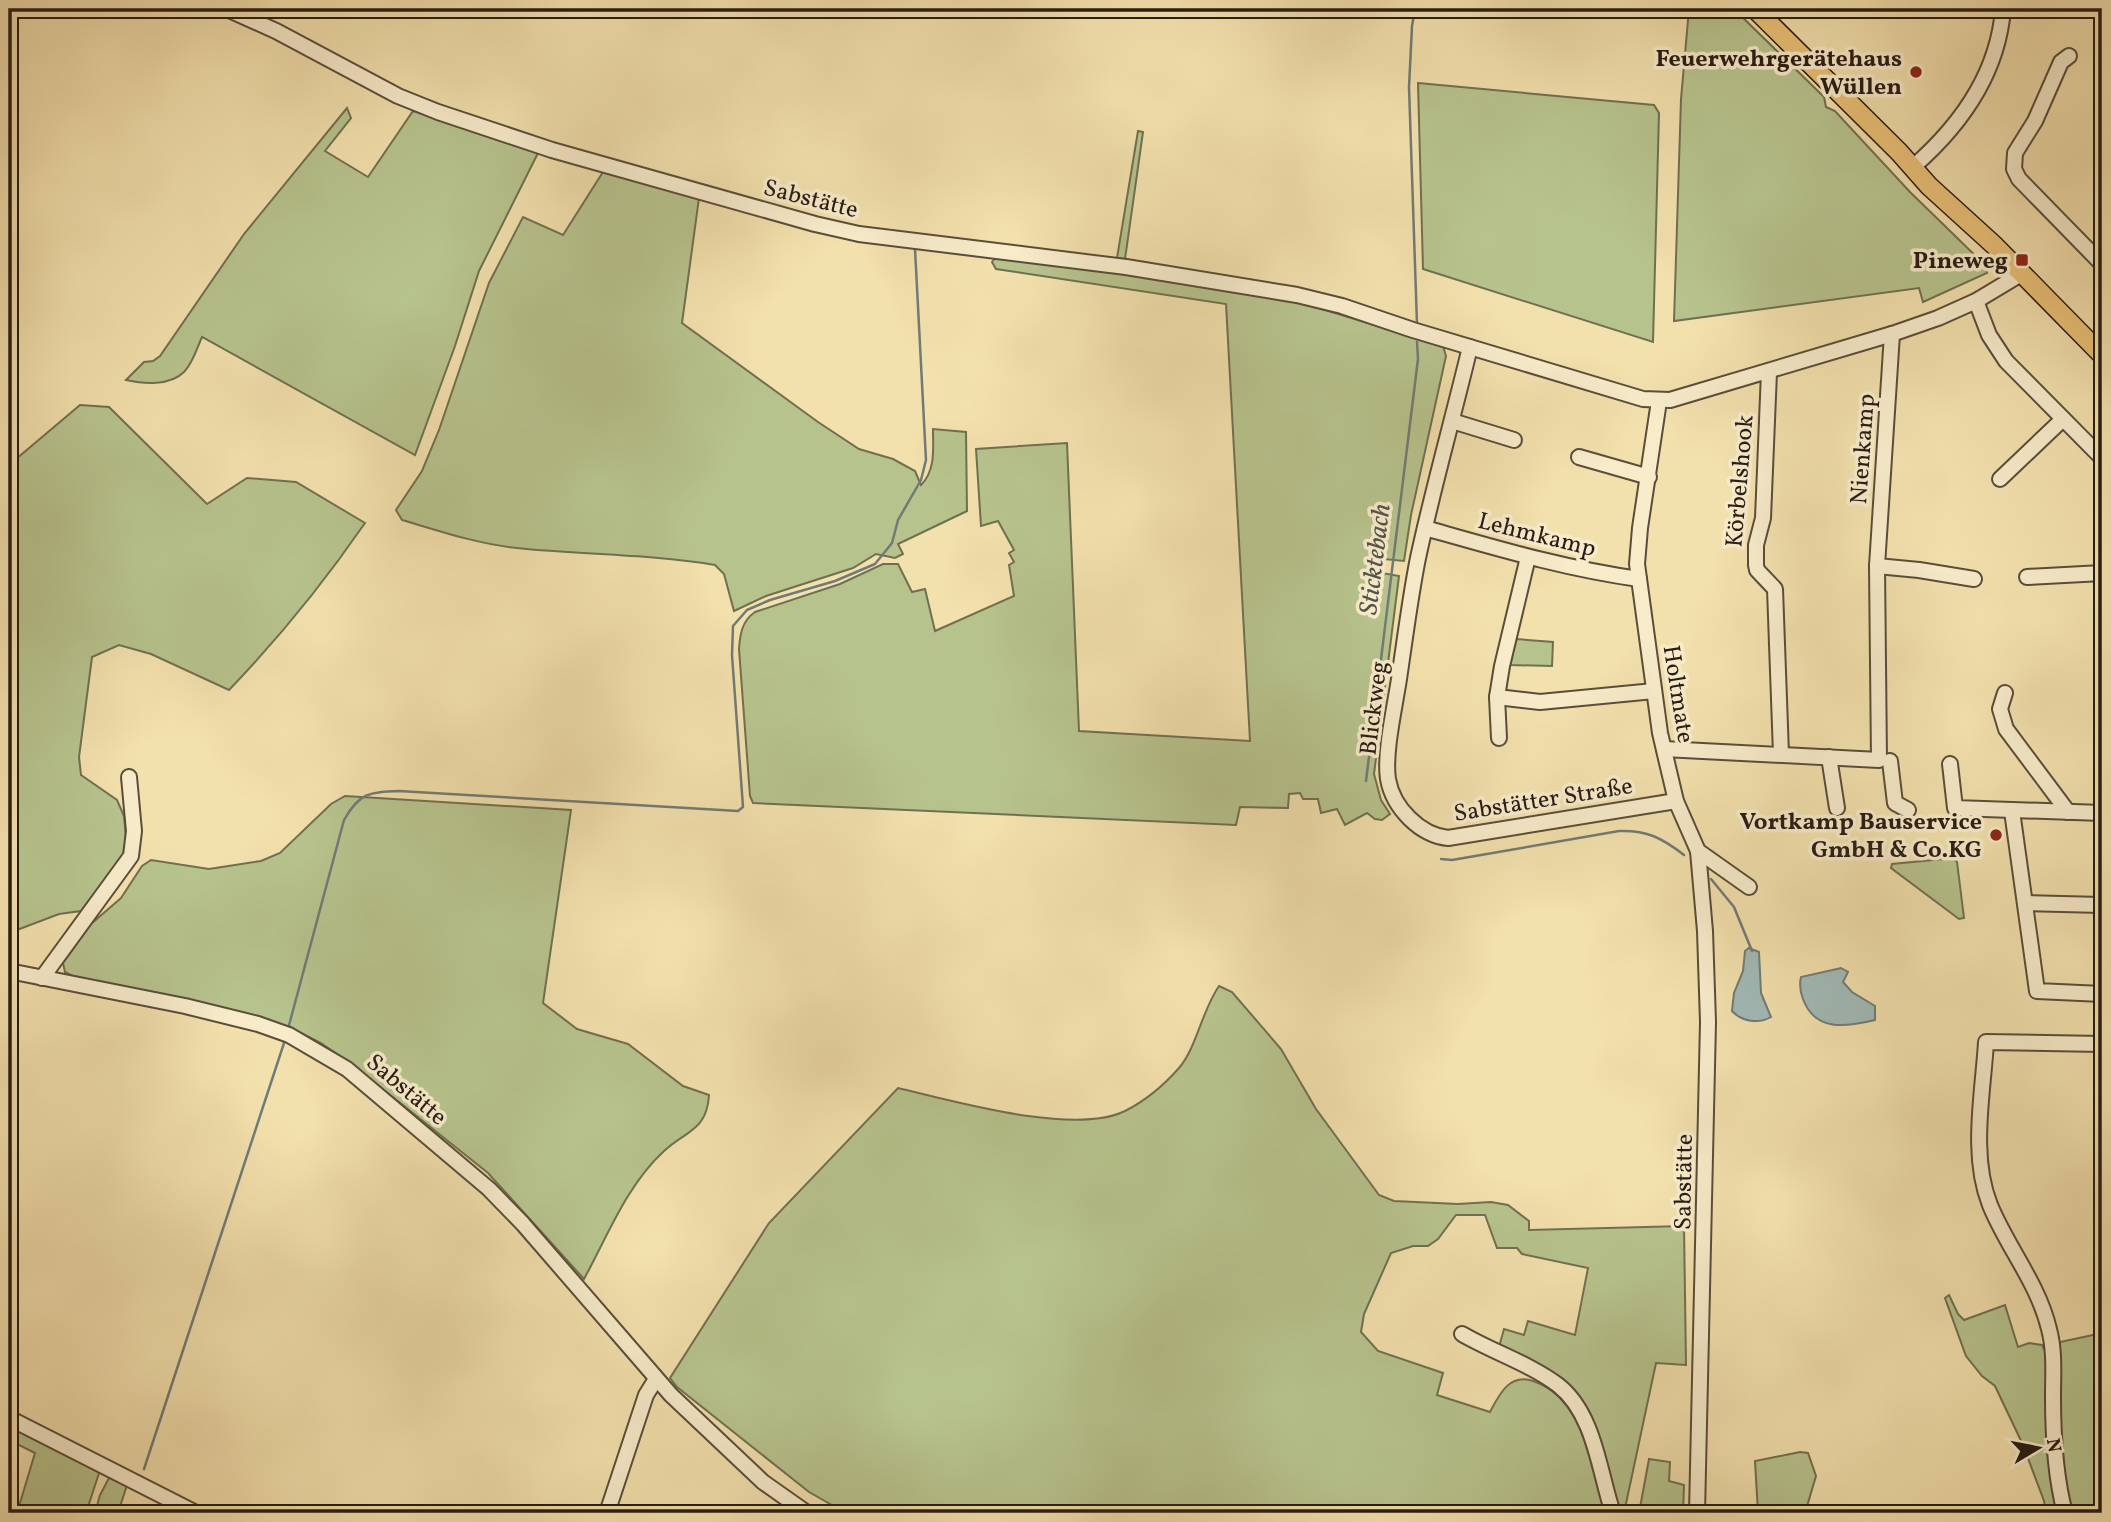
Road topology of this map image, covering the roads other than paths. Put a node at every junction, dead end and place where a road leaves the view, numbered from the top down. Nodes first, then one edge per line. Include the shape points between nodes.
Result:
1 (227, 9) edge
2 (1755, 9) edge
3 (2004, 9) edge
4 (2069, 56) dead end
5 (1913, 167) junction
6 (2101, 261) edge
7 (2021, 274) junction
8 (1976, 301) junction
9 (1892, 334) junction
10 (1470, 347) junction
11 (2102, 355) edge
12 (1769, 372) junction
13 (1659, 401) junction
14 (2063, 419) junction
15 (1452, 421) junction
16 (1514, 440) dead end
17 (1579, 457) dead end
18 (2102, 458) edge
19 (1649, 477) junction
20 (2000, 479) dead end
21 (1425, 528) junction
22 (1528, 557) junction
23 (1877, 566) junction
24 (2102, 573) edge
25 (2027, 577) dead end
26 (1639, 579) junction
27 (1974, 579) dead end
28 (1654, 691) junction
29 (2005, 692) dead end
30 (1497, 697) junction
31 (1499, 738) dead end
32 (1664, 749) junction
33 (1781, 754) junction
34 (1829, 757) junction
35 (1889, 761) junction
36 (1950, 764) dead end
37 (129, 777) dead end
38 (1676, 801) junction
39 (1837, 808) dead end
40 (1908, 810) dead end
41 (2012, 811) junction
42 (2068, 812) junction
43 (2102, 813) edge
44 (1420, 827) joint
45 (1698, 851) junction
46 (1749, 887) dead end
47 (2025, 903) junction
48 (2102, 905) edge
49 (9, 971) edge
50 (42, 978) junction
51 (2102, 994) edge
52 (2102, 1044) edge
53 (1462, 1334) dead end
54 (656, 1379) junction
55 (9, 1418) edge
56 (196, 1513) edge
57 (607, 1513) edge
58 (807, 1513) edge
59 (1613, 1513) edge
60 (1696, 1513) edge
61 (2065, 1513) edge

1 - 10 street, Sabstätte via 438,113 815,224 859,234 1254,287 1342,306
2 - 5 main road
3 - 5 street via 1995,52 1970,104
4 - 6 street via 2061,62 2015,153 2014,169 2019,180
5 - 7 main road
7 - 8 street
7 - 11 main road
8 - 9 street
8 - 14 street via 1997,350
9 - 12 street
9 - 23 street, Nienkamp
10 - 13 street via 1632,397
10 - 15 street, Blickweg
12 - 13 street
12 - 33 street, Körbelshook via 1763,518 1756,565 1775,589
13 - 19 street, Holtmate
14 - 18 street
14 - 20 street
15 - 16 street
15 - 21 street, Blickweg
17 - 19 street
19 - 26 street, Holtmate via 1638,543
21 - 22 street, Lehmkamp
21 - 44 street, Blickweg via 1388,765 1393,794
22 - 26 street, Lehmkamp
22 - 30 street
23 - 27 street
23 - 35 street, Nienkamp
24 - 25 street
26 - 28 street, Holtmate
28 - 30 street via 1541,702
28 - 32 street, Holtmate
29 - 42 street via 2000,709 2006,729
30 - 31 street
32 - 33 street
32 - 38 street, Holtmate
33 - 34 street
34 - 35 street
34 - 39 street
35 - 40 street, Nienkamp via 1895,803
36 - 41 street via 1955,808
37 - 50 street via 134,831 131,856
38 - 44 street, Sabstätter Straße via 1448,838
38 - 45 street, Holtmate
41 - 42 street
41 - 47 street
42 - 43 street
45 - 46 street
45 - 60 street, Sabstätte via 1708,1022
47 - 48 street
47 - 51 street via 2037,992
49 - 50 street, Sabstätte
50 - 54 street, Sabstätte via 258,1024 289,1035 347,1069 489,1189
52 - 61 street via 1986,1042 1979,1144 1982,1181 1990,1207 2037,1293 2049,1329 2053,1437
53 - 59 street via 1558,1385 1574,1402 1594,1445
54 - 57 street via 646,1395
54 - 58 street, Sabstätte via 763,1482
55 - 56 street

